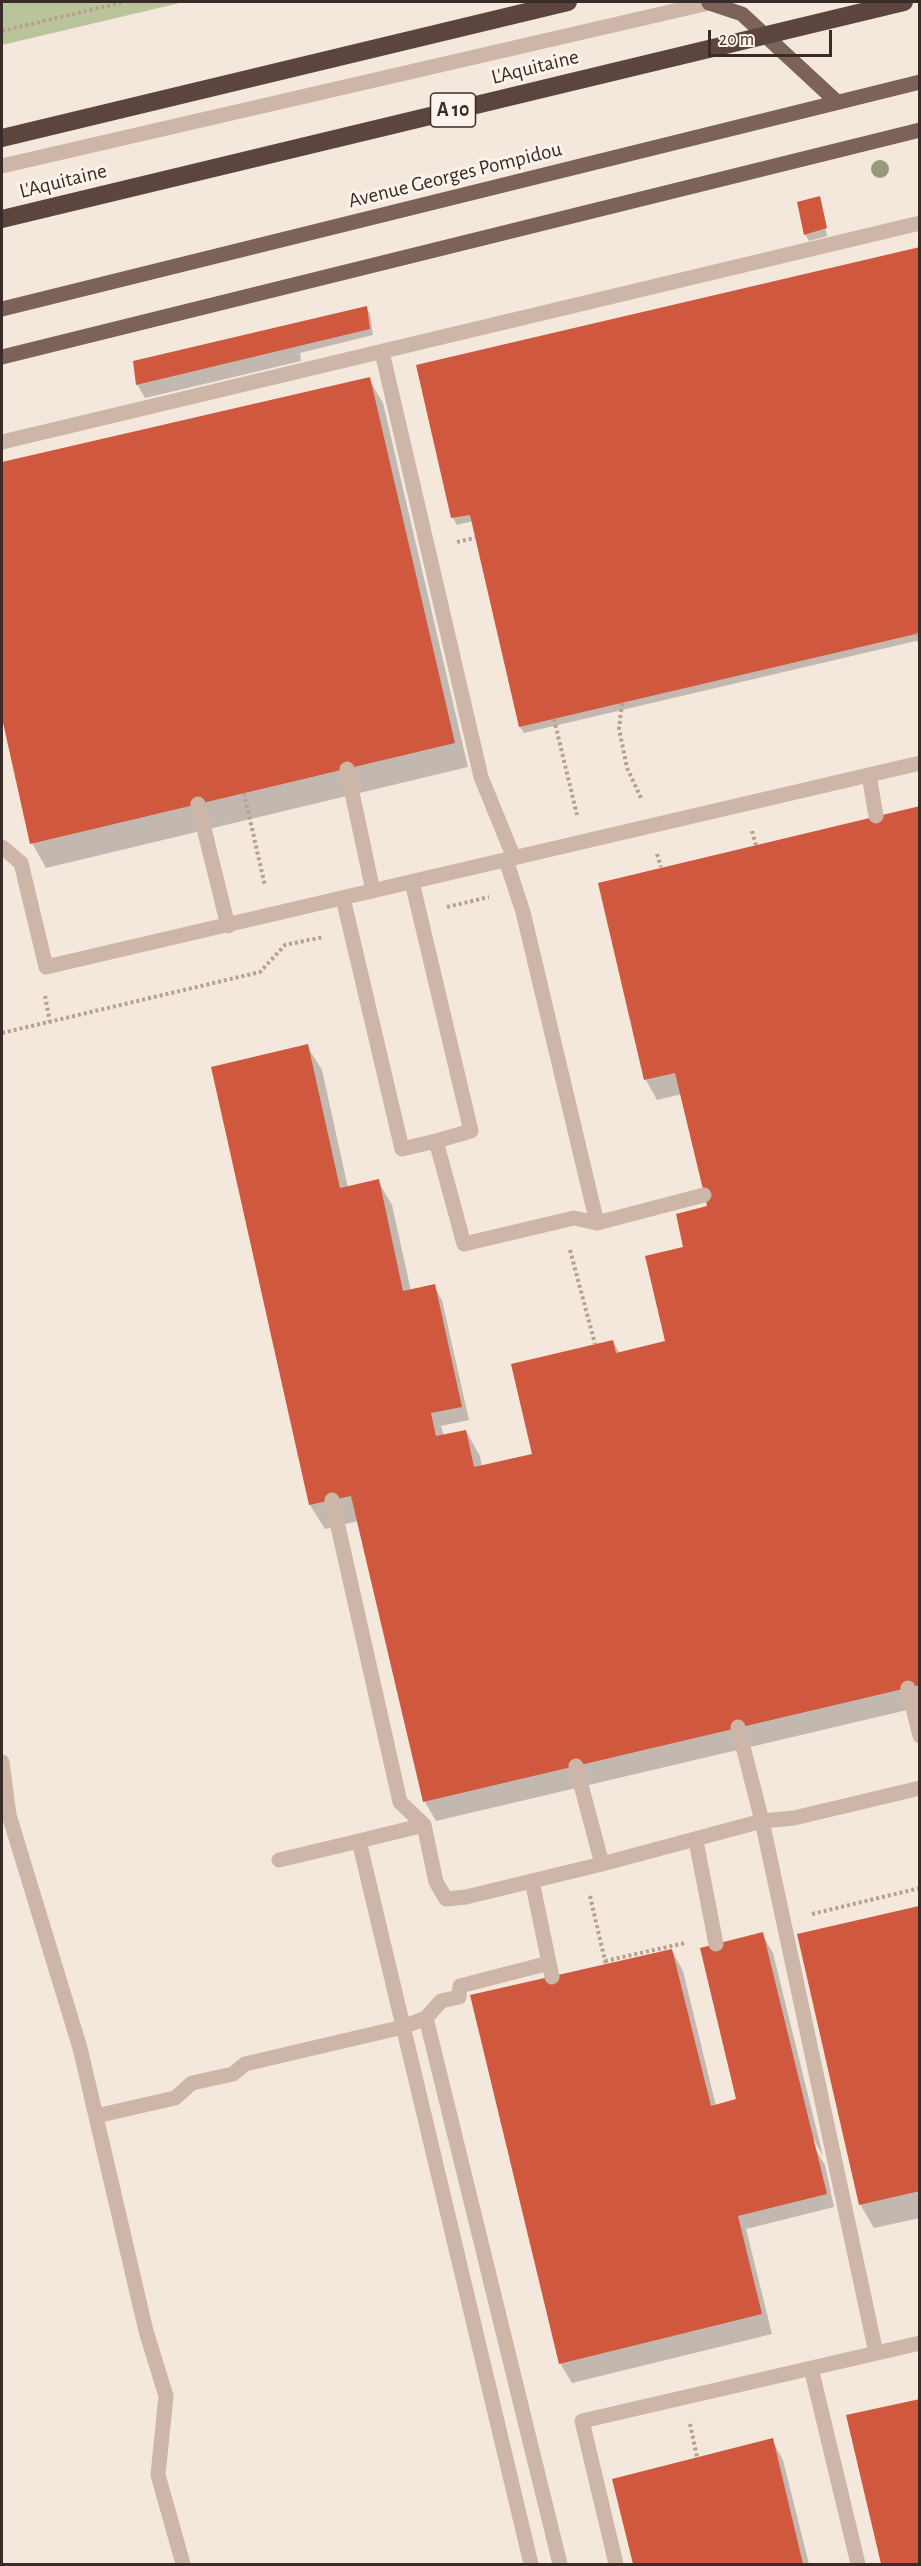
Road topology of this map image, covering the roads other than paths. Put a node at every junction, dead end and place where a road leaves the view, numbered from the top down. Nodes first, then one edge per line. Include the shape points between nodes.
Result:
1 (568, 2) edge
2 (904, 2) edge
3 (709, 3) joint
4 (920, 82) edge
5 (837, 102) junction
6 (920, 130) edge
7 (2, 138) edge
8 (2, 166) edge
9 (2, 219) edge
10 (920, 223) edge
11 (2, 309) edge
12 (382, 351) junction
13 (2, 357) edge
14 (2, 442) edge
15 (920, 763) edge
16 (347, 769) dead end
17 (869, 775) junction
18 (198, 804) dead end
19 (876, 816) dead end
20 (2, 847) edge
21 (510, 859) junction
22 (412, 882) junction
23 (373, 891) junction
24 (343, 898) junction
25 (228, 926) junction
26 (436, 1141) junction
27 (704, 1195) dead end
28 (594, 1222) junction
29 (332, 1500) dead end
30 (908, 1688) dead end
31 (738, 1727) dead end
32 (920, 1736) edge
33 (2, 1762) edge
34 (576, 1766) dead end
35 (920, 1788) edge
36 (762, 1821) junction
37 (424, 1825) junction
38 (696, 1840) junction
39 (359, 1841) junction
40 (279, 1860) dead end
41 (602, 1864) junction
42 (532, 1881) junction
43 (716, 1944) dead end
44 (426, 2018) junction
45 (404, 2027) junction
46 (96, 2116) junction
47 (920, 2343) edge
48 (876, 2353) junction
49 (811, 2368) junction
50 (183, 2565) edge
51 (531, 2565) edge
52 (560, 2565) edge
53 (616, 2565) edge
54 (858, 2565) edge

1 - 7 highway
2 - 9 highway, L'Aquitaine / A 10, bridge
3 - 5 main road via 742,14
3 - 8 street
4 - 5 main road, Avenue Georges Pompidou
5 - 11 main road, Avenue Georges Pompidou
6 - 13 main road
10 - 12 street
12 - 14 street
12 - 21 street via 481,777
15 - 17 street
16 - 23 street
17 - 19 street
17 - 21 street
18 - 25 street
20 - 25 street via 21,863 46,967
21 - 22 street
21 - 28 street
22 - 23 street
22 - 26 street via 471,1131
23 - 24 street
24 - 25 street
24 - 26 street via 402,1149
26 - 28 street via 464,1245 574,1218
27 - 28 street
29 - 37 street via 400,1802
30 - 32 street
31 - 36 street
33 - 46 street via 9,1815 81,2048
34 - 41 street
35 - 36 street via 794,1818
36 - 38 street
36 - 48 street
37 - 39 street
37 - 42 street via 436,1882 446,1899
38 - 41 street
38 - 43 street
39 - 40 street
39 - 45 street
41 - 42 street
42 - 44 street via 551,1970 460,1986 459,1997 441,2001
44 - 45 street
44 - 52 street
45 - 46 street via 244,2064 233,2074 192,2083 176,2098
45 - 51 street
46 - 50 street via 146,2331 166,2396 158,2475
47 - 48 street
48 - 49 street
49 - 53 street via 582,2421
49 - 54 street

